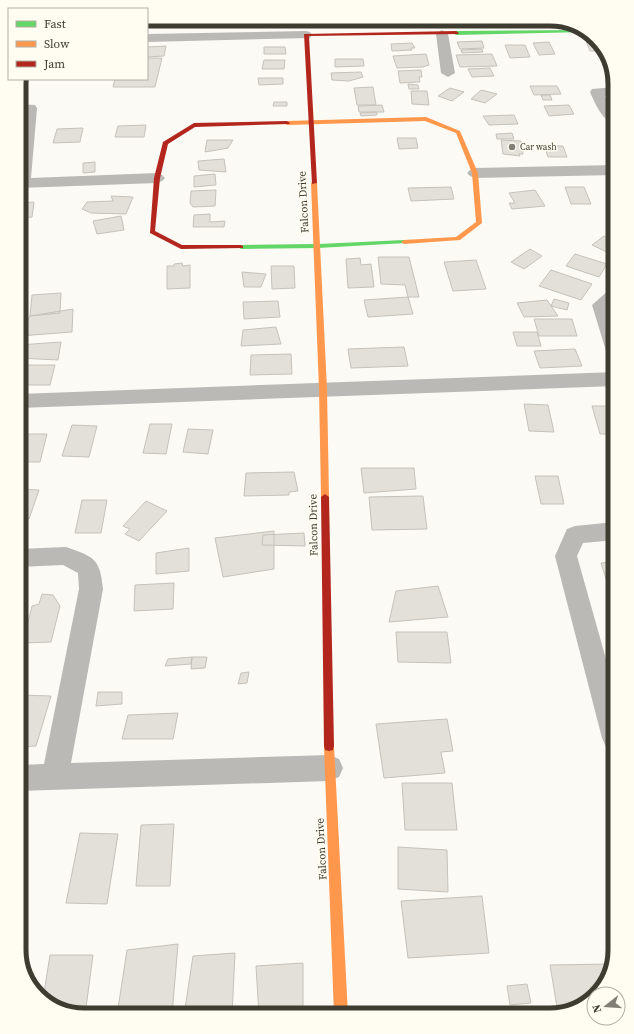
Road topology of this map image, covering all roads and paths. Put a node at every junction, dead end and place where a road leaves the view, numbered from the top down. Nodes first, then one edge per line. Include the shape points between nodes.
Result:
1 (574, 31) edge
2 (442, 34) junction
3 (306, 35) junction
4 (148, 38) edge
5 (448, 73) dead end
6 (608, 91) edge
7 (26, 108) edge
8 (608, 112) edge
9 (311, 121) junction
10 (26, 141) edge
11 (608, 170) edge
12 (475, 173) junction
13 (156, 178) junction
14 (26, 183) edge
15 (318, 246) junction
16 (608, 300) edge
17 (608, 328) edge
18 (608, 379) edge
19 (323, 389) junction
20 (26, 401) edge
21 (608, 532) edge
22 (26, 558) edge
23 (608, 712) edge
24 (329, 768) junction
25 (55, 777) junction
26 (26, 778) edge
27 (341, 1008) edge

1 - 2 street
2 - 3 street
2 - 5 street
3 - 4 street
3 - 9 street, Falcon Drive
6 - 8 street via 597,92
7 - 10 street via 30,108
9 - 12 street via 426,120 458,132
9 - 13 street via 194,125 165,143
9 - 15 street, Falcon Drive
11 - 12 street
12 - 15 street via 479,223 458,239
13 - 14 street
13 - 15 street via 152,232 182,247
15 - 19 street, Falcon Drive
16 - 17 street via 601,305
18 - 19 street
19 - 20 street
19 - 24 street, Falcon Drive
21 - 23 street via 575,535 566,556
22 - 25 street via 66,556 89,568 91,589
24 - 25 street
24 - 27 street, Falcon Drive
25 - 26 street

